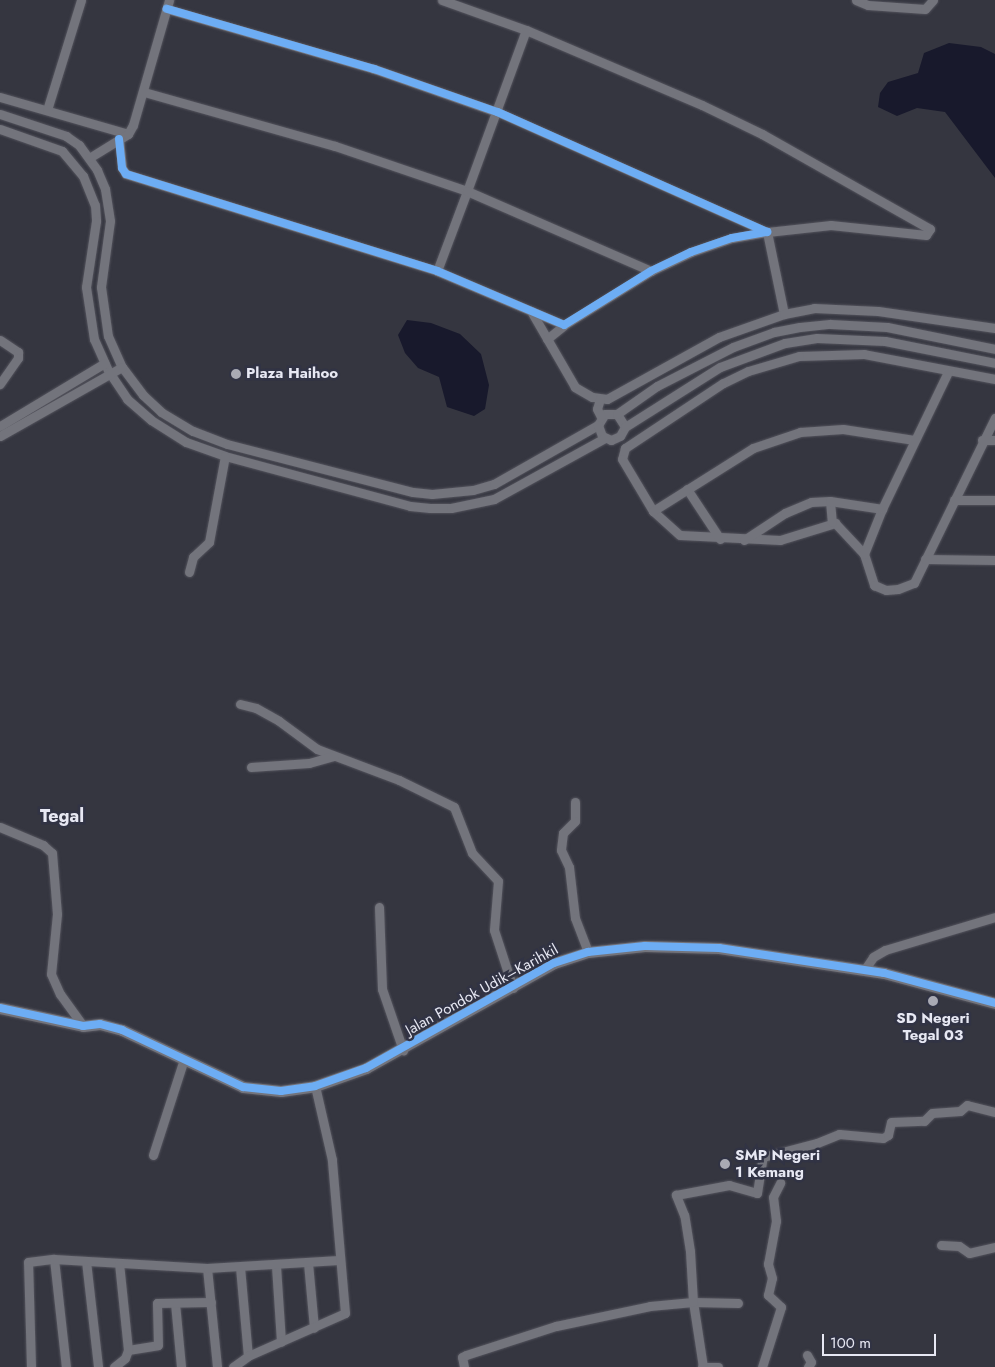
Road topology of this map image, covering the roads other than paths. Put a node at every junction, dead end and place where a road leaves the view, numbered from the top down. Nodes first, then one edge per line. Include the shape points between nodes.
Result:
1 (81, 0) edge
2 (442, 0) edge
3 (856, 0) edge
4 (933, 0) edge
5 (168, 4) edge
6 (526, 30) junction
7 (144, 92) junction
8 (0, 96) edge
9 (47, 110) junction
10 (497, 112) junction
11 (0, 114) edge
12 (0, 129) edge
13 (128, 134) junction
14 (119, 140) junction
15 (89, 158) junction
16 (466, 191) junction
17 (767, 232) junction
18 (437, 271) junction
19 (651, 271) junction
20 (530, 311) junction
21 (784, 314) junction
22 (564, 325) junction
23 (995, 328) edge
24 (547, 339) junction
25 (0, 340) edge
26 (995, 349) edge
27 (995, 362) edge
28 (105, 363) junction
29 (122, 367) junction
30 (109, 372) junction
31 (948, 372) junction
32 (995, 379) edge
33 (0, 384) edge
34 (62, 394) junction
35 (600, 400) junction
36 (617, 414) junction
37 (995, 418) edge
38 (20, 419) junction
39 (600, 421) junction
40 (0, 426) edge
41 (625, 427) junction
42 (0, 436) edge
43 (605, 438) junction
44 (914, 440) junction
45 (982, 440) junction
46 (995, 440) edge
47 (224, 456) junction
48 (687, 489) junction
49 (954, 500) junction
50 (995, 500) edge
51 (830, 501) junction
52 (882, 509) junction
53 (653, 511) junction
54 (832, 522) junction
55 (720, 539) junction
56 (744, 540) junction
57 (864, 554) junction
58 (925, 560) junction
59 (995, 560) edge
60 (189, 572) dead end
61 (240, 704) dead end
62 (334, 756) junction
63 (251, 767) dead end
64 (574, 802) dead end
65 (0, 827) edge
66 (379, 907) dead end
67 (995, 917) edge
68 (588, 952) junction
69 (865, 969) junction
70 (513, 988) junction
71 (995, 1003) edge
72 (0, 1008) edge
73 (83, 1026) junction
74 (403, 1050) junction
75 (184, 1059) junction
76 (315, 1086) junction
77 (995, 1112) edge
78 (153, 1155) dead end
79 (780, 1183) dead end
80 (941, 1245) dead end
81 (995, 1248) edge
82 (54, 1259) junction
83 (339, 1260) junction
84 (86, 1261) junction
85 (308, 1263) junction
86 (119, 1264) junction
87 (276, 1266) junction
88 (240, 1267) junction
89 (207, 1268) junction
90 (210, 1302) junction
91 (693, 1302) junction
92 (174, 1303) junction
93 (738, 1303) dead end
94 (314, 1328) junction
95 (281, 1342) junction
96 (128, 1350) junction
97 (807, 1355) dead end
98 (248, 1356) junction
99 (119, 1366) edge
100 (31, 1367) edge
101 (66, 1367) edge
102 (98, 1367) edge
103 (181, 1367) edge
104 (217, 1367) edge
105 (233, 1367) edge
106 (464, 1367) edge
107 (702, 1367) edge
108 (718, 1367) edge
109 (762, 1367) edge
110 (808, 1367) edge

1 - 9 street
2 - 6 street
3 - 4 street via 868,5 925,9
5 - 7 street
5 - 10 street
6 - 10 street
6 - 17 street via 645,79 762,134 930,229 926,235 831,225
7 - 13 street
7 - 16 street via 335,146
8 - 9 street
9 - 13 street
10 - 16 street
10 - 17 street
11 - 15 street via 66,136
12 - 28 street via 62,151 74,163 91,191 96,221 87,304 94,339
13 - 14 street
14 - 15 street
14 - 18 street via 122,168 126,174
15 - 29 street via 97,170 109,204 101,304 108,336
16 - 18 street
16 - 19 street
17 - 19 street via 712,244
17 - 21 street
18 - 20 street
19 - 22 street
20 - 22 street
20 - 24 street
21 - 23 street via 821,308 878,311
21 - 35 street via 719,337 615,398
22 - 24 street
24 - 35 street via 575,388
25 - 33 street via 18,352 18,358
26 - 36 street via 887,326 830,324 800,327 774,332 733,347 657,386
27 - 41 street via 885,341 817,338 785,343 720,367
28 - 30 street
28 - 34 street
29 - 30 street
29 - 39 street via 161,412 193,430 228,444 413,492 452,494 494,484
30 - 34 street
30 - 47 street via 127,399 151,420 186,442
31 - 32 street
31 - 44 street
31 - 53 street via 898,359 828,353 772,363 732,379 625,448 622,459
34 - 38 street
35 - 39 street via 597,409
36 - 39 street via 609,413
36 - 41 street
37 - 45 street
38 - 40 street
38 - 42 street
39 - 43 street
41 - 43 street via 618,438
43 - 47 street via 494,499 451,508 410,506
44 - 48 street via 843,429 800,432 753,448
44 - 52 street
45 - 46 street
45 - 49 street
47 - 60 street via 209,542 193,558
48 - 53 street
48 - 55 street
49 - 50 street
49 - 58 street
51 - 52 street
51 - 54 street
51 - 56 street via 800,506
52 - 57 street
53 - 55 street via 680,535
54 - 56 street via 780,540
54 - 57 street via 839,525
55 - 56 street
57 - 58 street via 870,580 878,588 886,590 910,586
58 - 59 street
61 - 62 street via 265,713 301,740
62 - 63 street via 309,762
62 - 70 street via 392,777 454,808 472,853 498,881 494,930
64 - 68 street via 575,821 563,833 561,850 569,867 575,918
65 - 73 street via 43,845 52,853 57,914 51,974 60,994
66 - 74 street via 382,989
67 - 69 street via 885,950 873,957
68 - 69 street, Jalan Pondok Udik–Karihkil via 680,946
68 - 70 street, Jalan Pondok Udik–Karihkil via 554,963
69 - 71 street, Jalan Pondok Udik–Karihkil
70 - 74 street, Jalan Pondok Udik–Karihkil
72 - 73 street, Jalan Pondok Udik–Karihkil
73 - 75 street, Jalan Pondok Udik–Karihkil via 100,1024 122,1030
74 - 76 street, Jalan Pondok Udik–Karihkil via 366,1068
75 - 76 street, Jalan Pondok Udik–Karihkil via 243,1087 263,1091
75 - 78 street
76 - 83 street via 332,1160
77 - 91 street via 967,1105 960,1111 932,1113 922,1121 890,1122 888,1135 883,1138 840,1134 763,1157 757,1193 729,1185 678,1194 676,1198 684,1215 690,1251
79 - 109 street via 773,1197 776,1220 768,1264 772,1278 768,1295 781,1307
80 - 81 street via 959,1246 969,1253
82 - 84 street
82 - 100 street via 32,1260 26,1266
82 - 101 street
83 - 85 street
83 - 94 street via 345,1313
84 - 86 street
84 - 102 street
85 - 87 street
85 - 94 street
86 - 89 street
86 - 96 street
87 - 88 street
87 - 95 street
88 - 89 street
88 - 98 street
89 - 90 street
90 - 92 street
90 - 104 street
91 - 93 street
91 - 106 street via 650,1306 556,1326 466,1355 462,1357
91 - 107 street
92 - 96 street via 157,1303 158,1345
92 - 103 street
94 - 95 street
95 - 98 street
96 - 99 street
97 - 110 street via 811,1362
98 - 105 street
107 - 108 street

